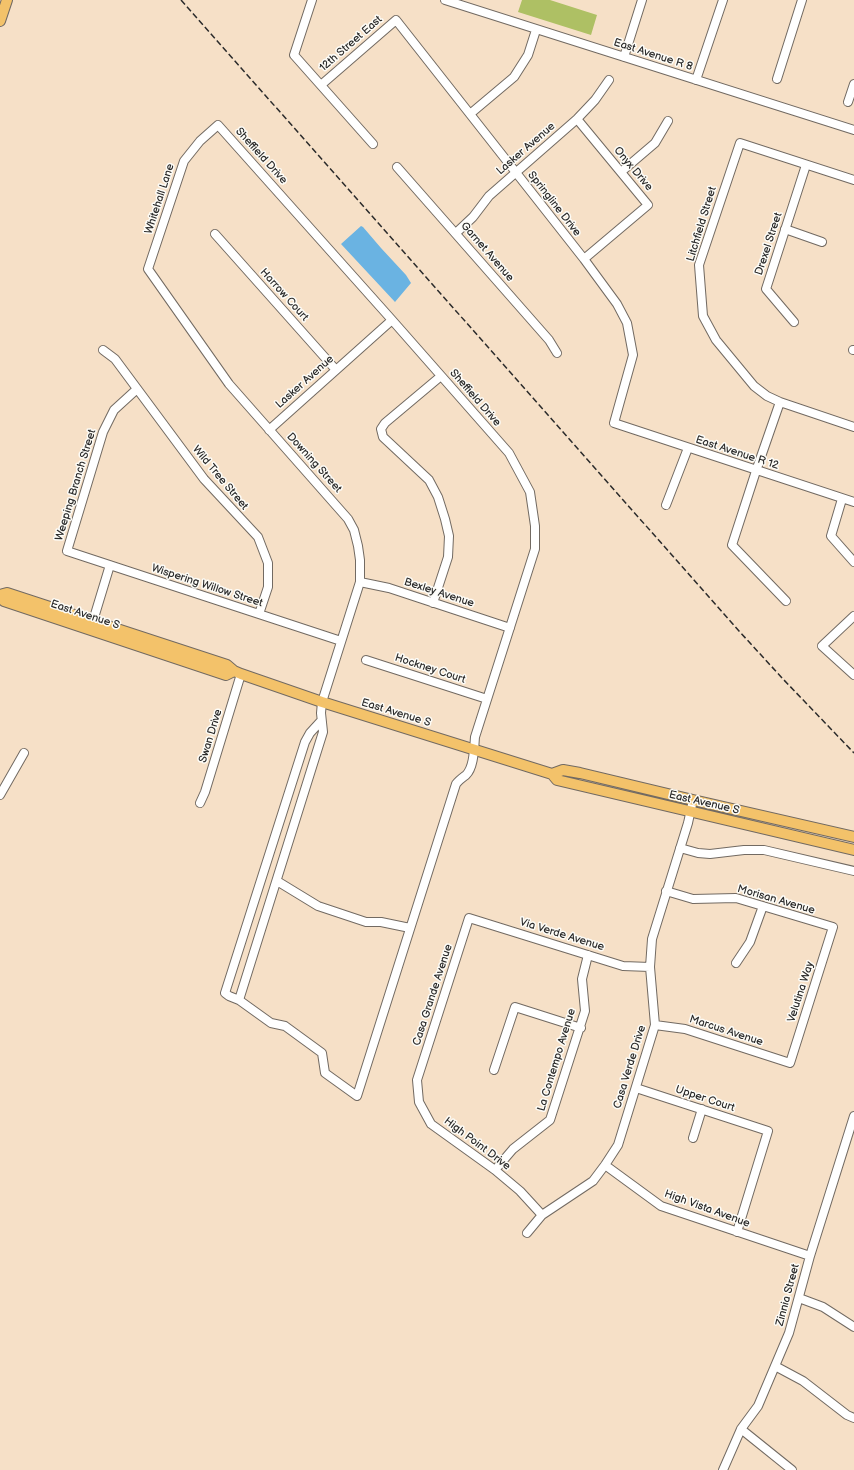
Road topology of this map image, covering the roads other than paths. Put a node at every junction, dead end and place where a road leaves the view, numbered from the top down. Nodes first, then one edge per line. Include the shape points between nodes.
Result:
1 (7, 0) edge
2 (312, 0) edge
3 (445, 0) edge
4 (642, 0) edge
5 (723, 0) edge
6 (802, 0) edge
7 (396, 20) joint
8 (0, 21) edge
9 (536, 30) junction
10 (624, 57) junction
11 (777, 79) dead end
12 (609, 80) dead end
13 (696, 80) junction
14 (854, 84) edge
15 (321, 85) junction
16 (848, 102) dead end
17 (470, 114) junction
18 (577, 119) junction
19 (668, 121) dead end
20 (218, 125) joint
21 (854, 130) edge
22 (373, 144) dead end
23 (806, 164) junction
24 (397, 167) dead end
25 (621, 172) junction
26 (516, 173) junction
27 (854, 180) edge
28 (785, 229) junction
29 (456, 233) junction
30 (216, 234) dead end
31 (822, 242) dead end
32 (584, 259) junction
33 (148, 269) joint
34 (392, 320) junction
35 (794, 322) dead end
36 (103, 350) dead end
37 (557, 353) dead end
38 (336, 370) junction
39 (441, 376) junction
40 (137, 389) junction
41 (780, 402) junction
42 (614, 424) joint
43 (854, 426) edge
44 (269, 430) junction
45 (688, 448) junction
46 (756, 471) junction
47 (842, 499) junction
48 (854, 502) edge
49 (666, 505) dead end
50 (66, 551) joint
51 (854, 562) edge
52 (110, 565) junction
53 (360, 582) junction
54 (0, 595) edge
55 (786, 602) dead end
56 (434, 603) junction
57 (259, 614) junction
58 (48, 615) junction
59 (854, 616) edge
60 (93, 620) junction
61 (510, 628) junction
62 (342, 641) junction
63 (366, 660) dead end
64 (237, 673) junction
65 (854, 676) edge
66 (487, 699) junction
67 (322, 702) junction
68 (321, 721) junction
69 (474, 750) junction
70 (24, 753) dead end
71 (552, 774) junction
72 (0, 795) edge
73 (693, 800) junction
74 (200, 803) dead end
75 (690, 812) junction
76 (854, 836) edge
77 (680, 848) junction
78 (854, 850) edge
79 (854, 871) edge
80 (277, 881) junction
81 (666, 892) junction
82 (763, 906) junction
83 (469, 918) joint
84 (410, 928) junction
85 (833, 928) joint
86 (588, 955) junction
87 (736, 963) dead end
88 (650, 967) junction
89 (239, 1000) junction
90 (655, 1025) junction
91 (581, 1028) junction
92 (790, 1063) joint
93 (494, 1070) dead end
94 (417, 1080) joint
95 (636, 1088) junction
96 (702, 1109) junction
97 (854, 1118) edge
98 (694, 1138) dead end
99 (605, 1165) junction
100 (495, 1170) junction
101 (542, 1215) junction
102 (737, 1232) junction
103 (527, 1233) dead end
104 (810, 1256) junction
105 (799, 1298) junction
106 (854, 1327) edge
107 (775, 1366) junction
108 (854, 1418) edge
109 (741, 1429) junction
110 (722, 1470) edge
111 (792, 1470) edge

1 - 8 main road
2 - 15 street via 294,55
3 - 9 street, East Avenue R 8
4 - 10 street
5 - 13 street
6 - 11 street
7 - 15 street, 12th Street East
7 - 17 street, Springline Drive
9 - 10 street, East Avenue R 8
9 - 17 street via 528,55 514,77
10 - 13 street, East Avenue R 8
12 - 18 street, Lasker Avenue
13 - 21 street, East Avenue R 8
14 - 16 street
15 - 22 street
17 - 26 street, Springline Drive
18 - 25 street, Onyx Drive
18 - 26 street, Lasker Avenue
19 - 25 street via 655,142
20 - 33 street, Whitehall Lane via 200,141 184,161
20 - 34 street, Sheffield Drive
23 - 27 street
23 - 28 street, Drexel Street
23 - 41 street, Litchfield Street via 740,143 701,259 703,316 716,340 754,386
24 - 29 street, Garnet Avenue
25 - 32 street, Onyx Drive via 648,205
26 - 29 street, Lasker Avenue via 489,196 473,217
26 - 32 street, Springline Drive
28 - 31 street
28 - 35 street, Drexel Street via 766,289
29 - 37 street, Garnet Avenue via 549,340
30 - 38 street, Harrow Court
32 - 42 street, Springline Drive via 617,304 627,323 633,355
33 - 44 street, Downing Street via 229,384
34 - 38 street, Lasker Avenue
34 - 39 street, Sheffield Drive
36 - 40 street, Wild Tree Street via 115,359
38 - 44 street, Lasker Avenue
39 - 56 street via 380,429 383,437 429,480 445,519 449,536 448,557
39 - 61 street, Sheffield Drive via 509,454 530,492 535,526 535,549
40 - 50 street, Weeping Branch Street via 114,410 103,432
40 - 57 street, Wild Tree Street via 204,479 258,537 268,563 268,587
41 - 43 street, Litchfield Street
41 - 46 street
42 - 45 street, East Avenue R 12
44 - 53 street, Downing Street via 348,519 358,546
45 - 46 street, East Avenue R 12
45 - 49 street
46 - 47 street, East Avenue R 12
46 - 55 street via 732,545
47 - 48 street, East Avenue R 12
47 - 51 street via 831,536
50 - 52 street, Wispering Willow Street
52 - 57 street, Wispering Willow Street
52 - 60 street
53 - 56 street, Bexley Avenue via 389,588
53 - 62 street, Downing Street
54 - 58 main road, East Avenue S via 4,601
54 - 60 main road, East Avenue S via 7,593
56 - 61 street, Bexley Avenue
57 - 62 street, Wispering Willow Street
58 - 60 street via 62,615 89,623
58 - 64 main road, East Avenue S via 226,675
59 - 65 street via 822,646
60 - 64 main road, East Avenue S via 227,665
61 - 66 street, Sheffield Drive
62 - 67 street, Downing Street
63 - 66 street, Hockney Court
64 - 67 main road, East Avenue S
64 - 74 street, Swan Drive
66 - 69 street, Sheffield Drive via 475,737
67 - 68 street, Downing Street
67 - 69 main road, East Avenue S
68 - 80 street, Downing Street via 323,732
68 - 89 street via 305,742 225,993
69 - 71 main road, East Avenue S
69 - 84 street, Sheffield Drive via 470,769 456,784
70 - 72 street
71 - 73 main road, East Avenue S via 563,770 574,772
71 - 75 main road, East Avenue S via 557,780
73 - 75 street, Casa Verde Drive
73 - 76 main road, East Avenue S
75 - 77 street, Casa Verde Drive
75 - 78 main road, East Avenue S
77 - 79 street via 710,854 764,850
77 - 81 street, Casa Verde Drive
80 - 84 street via 318,906 366,922 381,922
80 - 89 street, Downing Street
81 - 82 street, Morisan Avenue via 692,899 736,898
81 - 88 street, Casa Verde Drive via 652,939
82 - 85 street, Morisan Avenue
82 - 87 street via 750,942
83 - 86 street, Via Verde Avenue
83 - 94 street, Casa Grande Avenue
84 - 89 street, Sheffield Drive via 357,1096 325,1073 322,1054 285,1026 271,1023
85 - 92 street, Velutina Way
86 - 88 street, Via Verde Avenue via 623,966
86 - 91 street, La Contempo Avenue via 582,979 585,1011
88 - 90 street, Casa Verde Drive
90 - 92 street, Marcus Avenue via 685,1029
90 - 95 street, Casa Verde Drive
91 - 93 street via 516,1007
91 - 100 street, La Contempo Avenue via 550,1120 513,1149
94 - 100 street, High Point Drive via 419,1102 432,1124
95 - 96 street, Upper Court
95 - 99 street, Casa Verde Drive via 618,1144
96 - 98 street
96 - 102 street, Upper Court via 768,1131
97 - 104 street, Zinnia Street
99 - 101 street, Casa Verde Drive via 593,1180
99 - 102 street, High Vista Avenue via 661,1206
100 - 101 street, High Point Drive via 520,1191
101 - 103 street, Casa Verde Drive
102 - 104 street, High Vista Avenue
104 - 105 street, Zinnia Street
105 - 106 street via 823,1307
105 - 107 street, Zinnia Street via 789,1333
107 - 108 street via 803,1381
107 - 109 street, Zinnia Street via 758,1406
109 - 110 street, Zinnia Street
109 - 111 street

